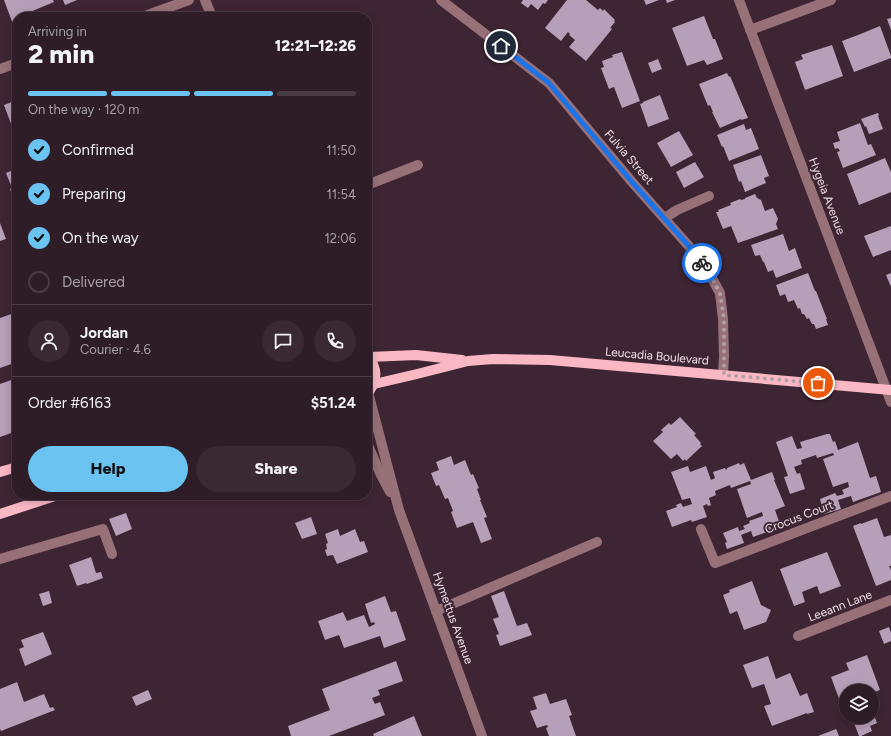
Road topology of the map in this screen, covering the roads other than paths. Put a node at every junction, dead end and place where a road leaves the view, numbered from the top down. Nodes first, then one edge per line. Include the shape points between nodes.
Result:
1 (189, 0) edge
2 (206, 0) edge
3 (441, 0) edge
4 (739, 0) edge
5 (831, 0) edge
6 (156, 12) edge
7 (210, 12) edge
8 (750, 30) junction
9 (12, 65) edge
10 (0, 69) edge
11 (418, 165) dead end
12 (372, 183) edge
13 (709, 196) dead end
14 (665, 218) junction
15 (372, 356) edge
16 (468, 361) junction
17 (372, 362) edge
18 (724, 375) junction
19 (372, 386) edge
20 (372, 389) edge
21 (889, 389) edge
22 (372, 398) edge
23 (891, 402) edge
24 (372, 455) edge
25 (12, 468) edge
26 (0, 472) edge
27 (891, 496) edge
28 (43, 500) edge
29 (399, 510) junction
30 (0, 514) edge
31 (701, 529) dead end
32 (597, 542) dead end
33 (112, 554) dead end
34 (0, 560) edge
35 (891, 600) edge
36 (436, 611) junction
37 (798, 636) dead end
38 (482, 736) edge

1 - 6 street
2 - 7 street
3 - 14 street, Fulvia Street via 549,83
4 - 8 street, Hygeia Avenue
5 - 8 street
8 - 21 street, Hygeia Avenue
9 - 10 street
11 - 12 street
13 - 14 street
14 - 18 street, Fulvia Street via 695,253 720,293 724,319
15 - 16 main road, Leucadia Boulevard via 416,355
16 - 18 main road, Leucadia Boulevard via 550,360
16 - 20 main road, Leucadia Boulevard
17 - 19 main road via 375,379
18 - 21 main road, Leucadia Boulevard
21 - 23 street, Hygeia Avenue
22 - 29 street, Hymettus Avenue
24 - 29 street, Hymettus Avenue
25 - 26 main road
27 - 31 street, Crocus Court via 715,563
28 - 30 main road
29 - 36 street, Hymettus Avenue
32 - 36 street
33 - 34 street via 103,530
35 - 37 street, Leeann Lane
36 - 38 street, Hymettus Avenue

